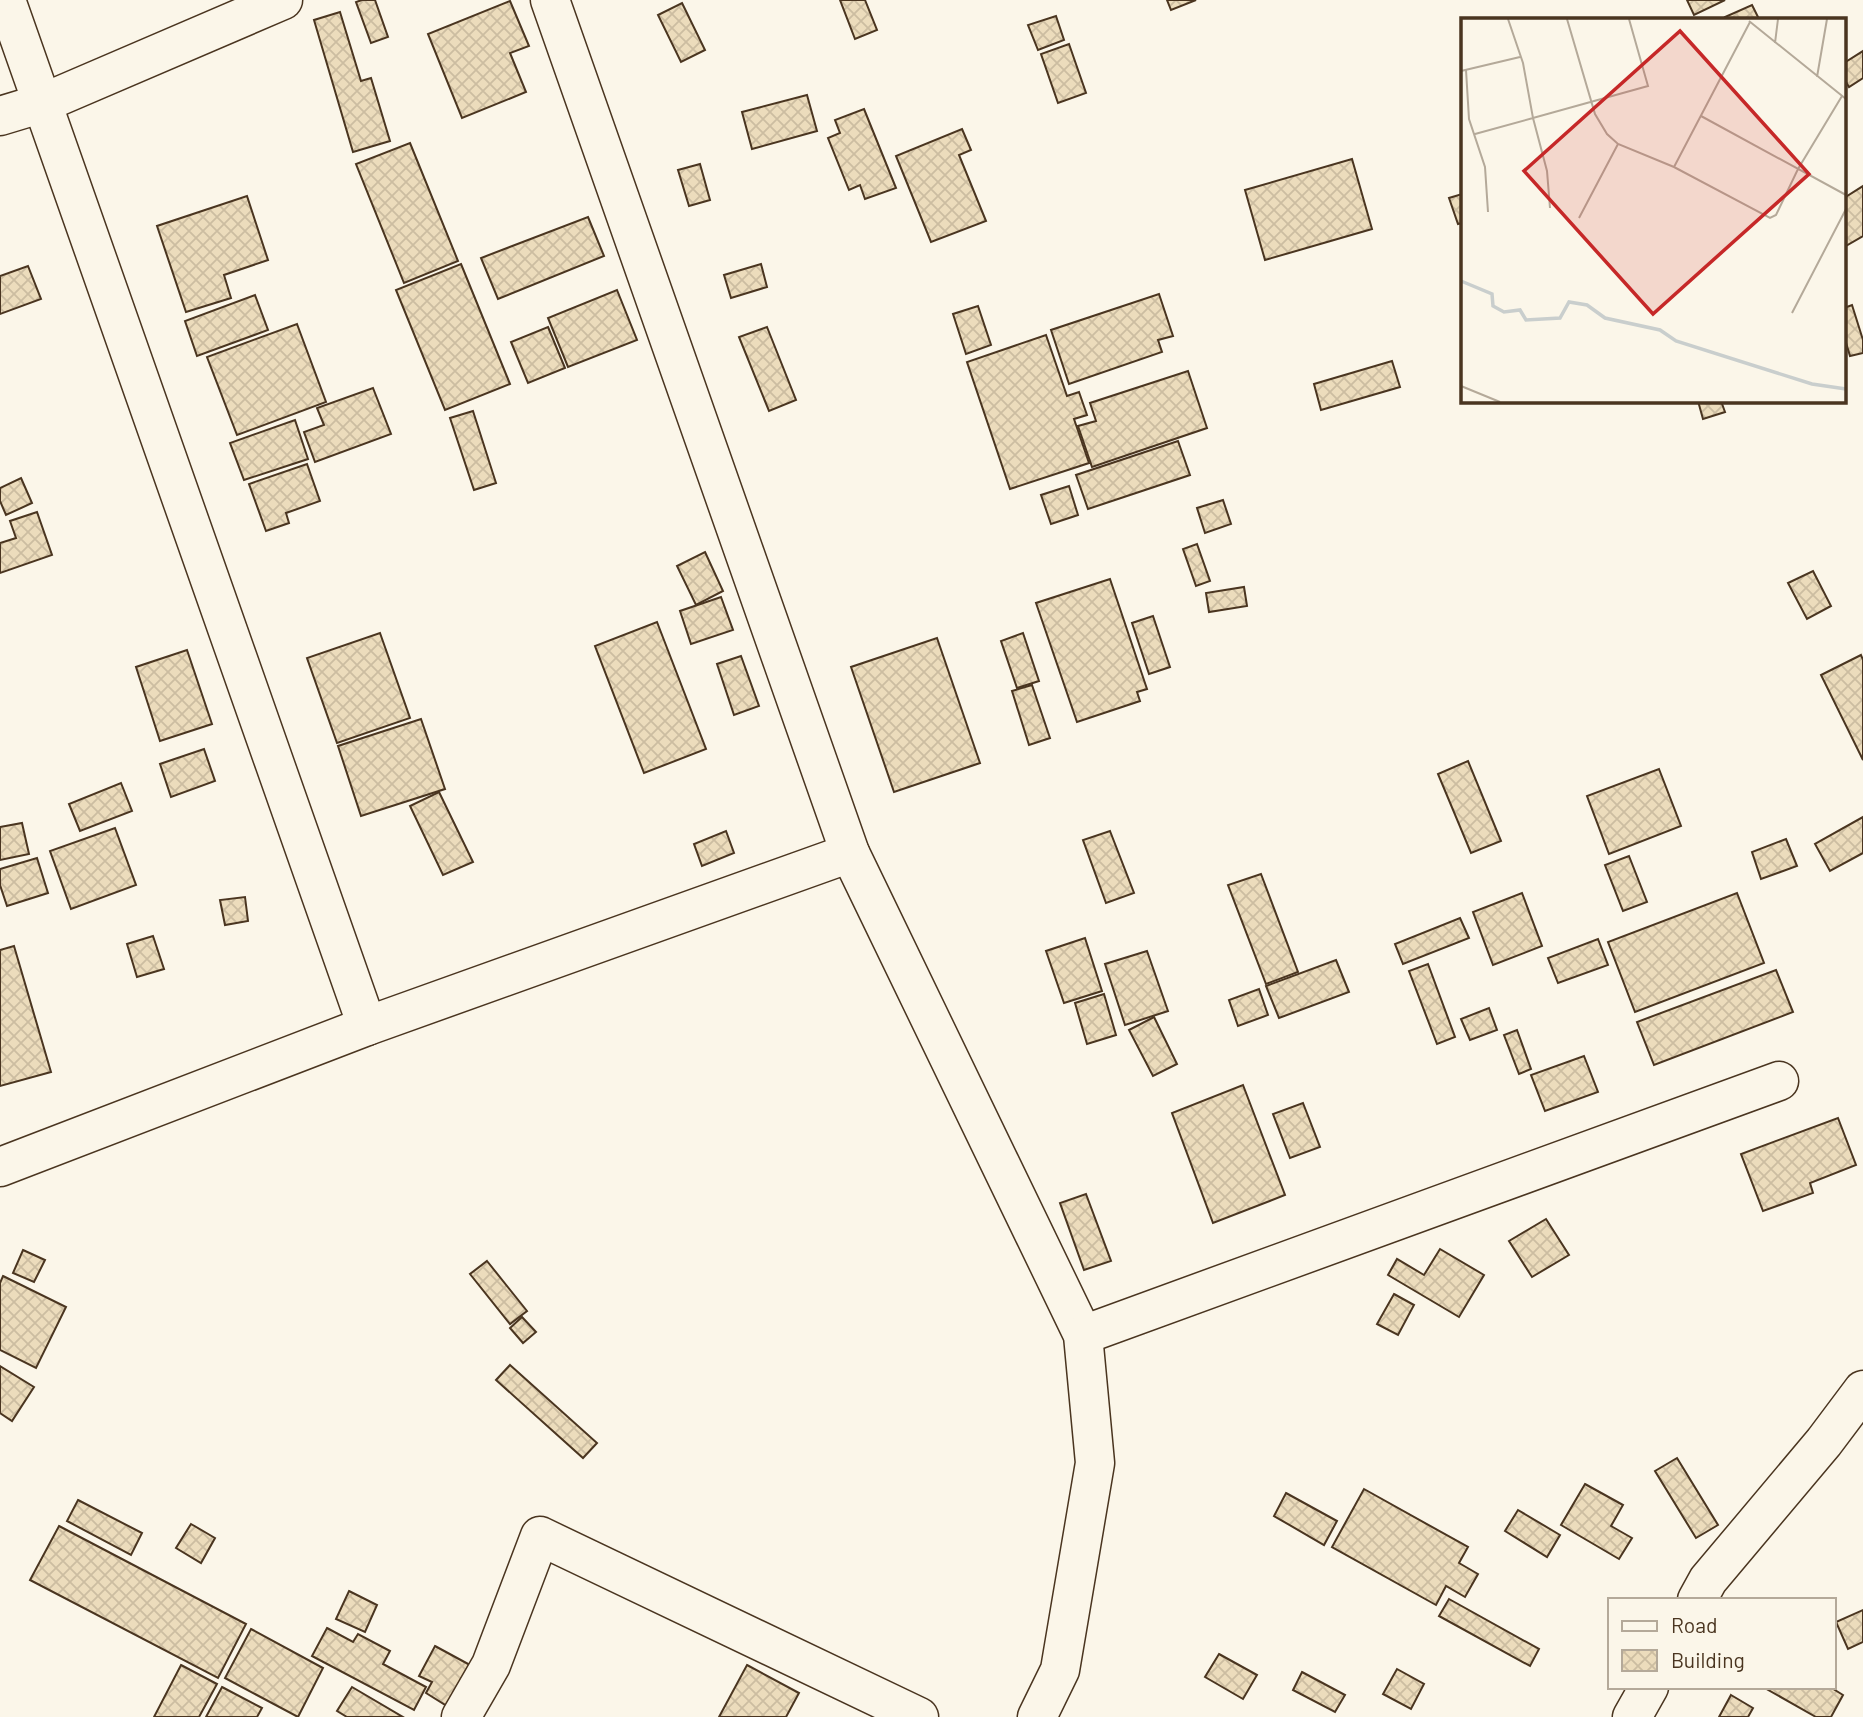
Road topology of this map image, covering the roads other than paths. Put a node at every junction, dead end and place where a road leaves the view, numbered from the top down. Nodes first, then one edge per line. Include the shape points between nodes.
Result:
1 (6, 0) edge
2 (284, 0) edge
3 (550, 0) edge
4 (43, 103) junction
5 (0, 116) edge
6 (850, 853) junction
7 (367, 1026) junction
8 (1779, 1081) dead end
9 (0, 1167) edge
10 (1083, 1335) junction
11 (1863, 1390) edge
12 (1698, 1598) edge
13 (1647, 1689) edge
14 (461, 1717) edge
15 (919, 1717) edge
16 (1037, 1717) edge
17 (1632, 1717) edge

1 - 4 street
2 - 4 street
3 - 6 street
4 - 5 street
4 - 7 street
6 - 7 street
6 - 10 street
7 - 9 street
8 - 10 street
10 - 16 street via 1095,1463 1060,1670
11 - 12 street
13 - 17 street
14 - 15 street via 491,1665 540,1536

